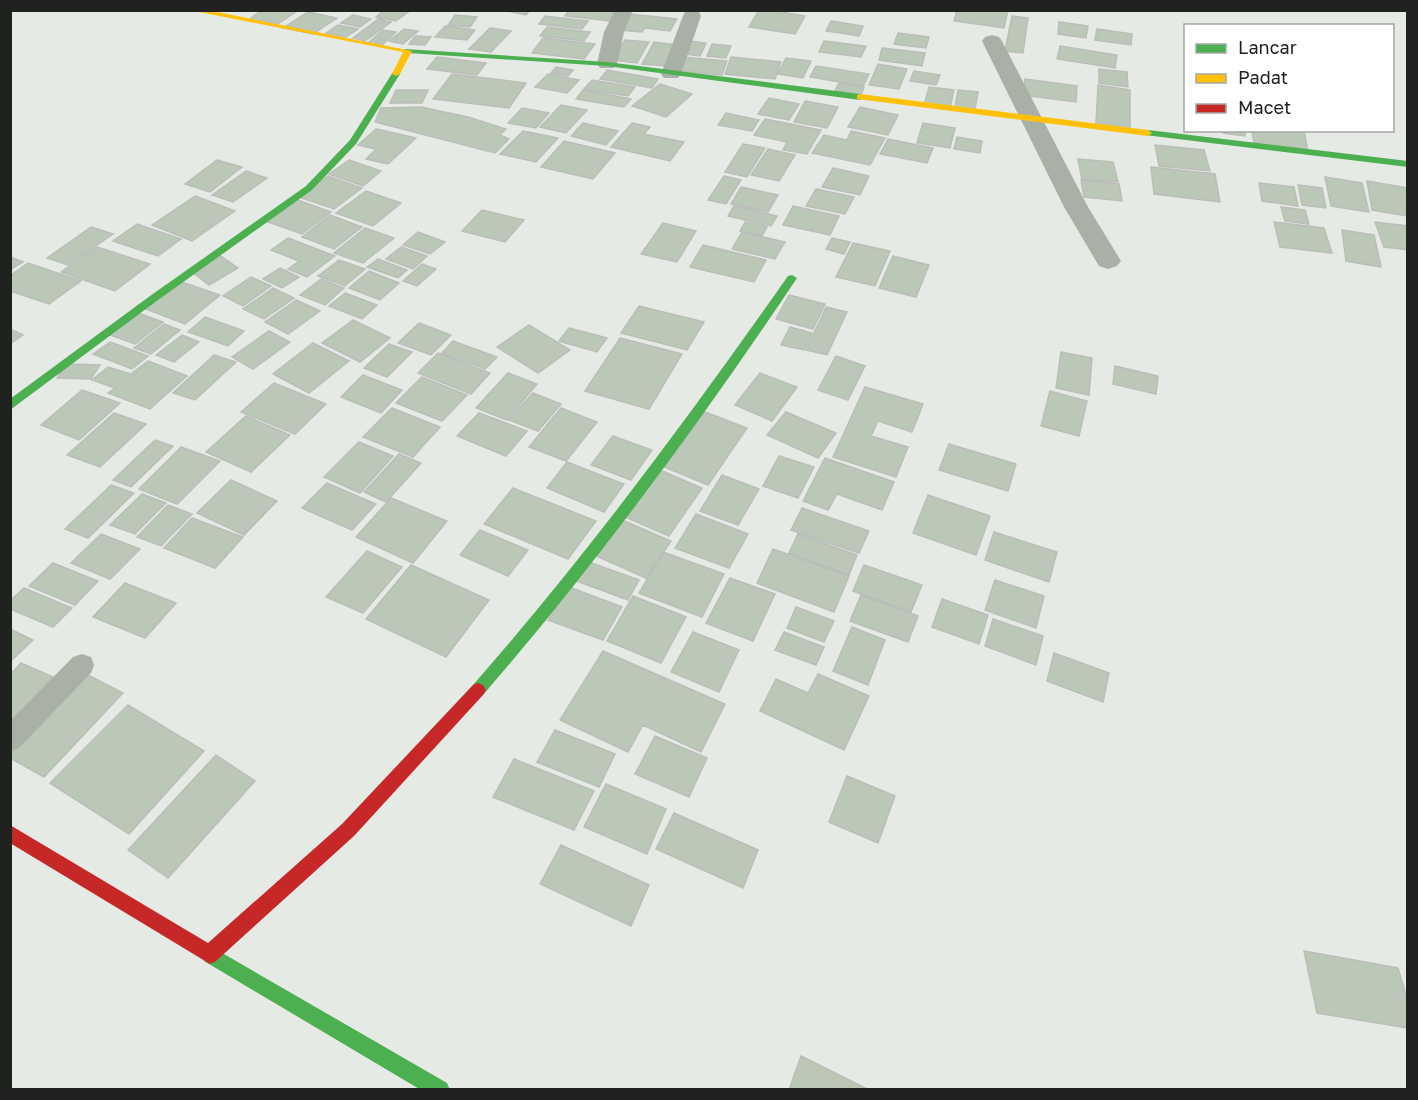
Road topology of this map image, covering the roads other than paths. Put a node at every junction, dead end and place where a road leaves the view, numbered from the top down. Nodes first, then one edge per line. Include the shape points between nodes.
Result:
1 (192, 10) edge
2 (624, 10) edge
3 (692, 16) dead end
4 (992, 41) dead end
5 (408, 51) junction
6 (607, 64) junction
7 (671, 74) junction
8 (1032, 119) junction
9 (1407, 164) edge
10 (1108, 261) dead end
11 (792, 278) dead end
12 (10, 406) edge
13 (82, 665) dead end
14 (10, 739) edge
15 (10, 833) edge
16 (209, 954) junction
17 (440, 1089) edge

1 - 5 street
2 - 6 street
3 - 7 street
4 - 8 street
5 - 6 street
5 - 12 street via 375,114 326,173
6 - 7 street
7 - 8 street
8 - 9 street
8 - 10 street
11 - 16 street via 722,381 494,673 365,813
13 - 14 lane
15 - 16 street
16 - 17 street

